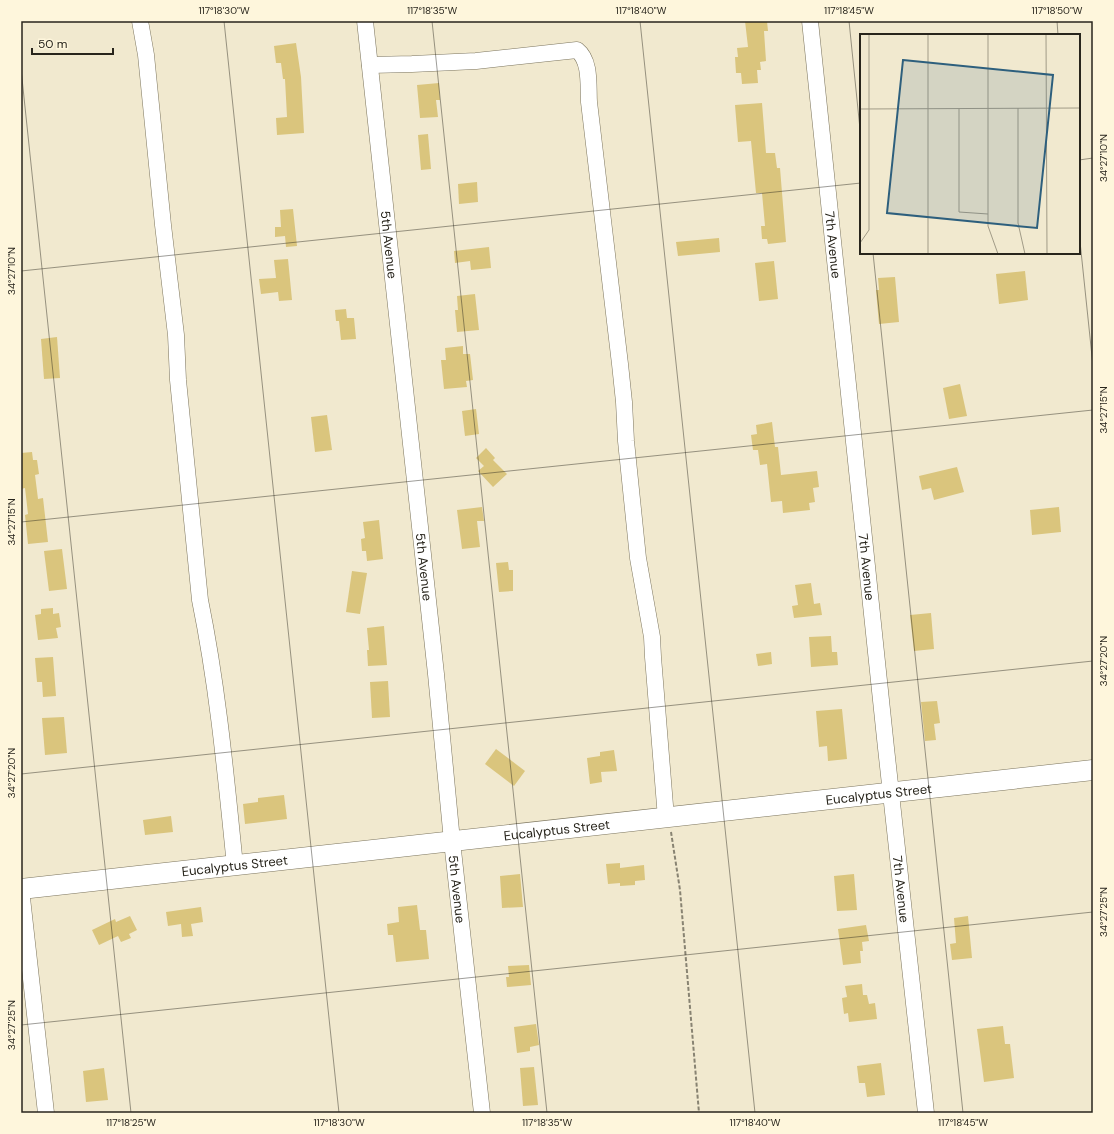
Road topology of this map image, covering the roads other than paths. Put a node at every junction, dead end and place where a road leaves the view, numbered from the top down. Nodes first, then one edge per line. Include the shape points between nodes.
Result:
1 (140, 21) edge
2 (365, 21) edge
3 (810, 21) edge
4 (370, 65) junction
5 (1093, 770) edge
6 (891, 793) junction
7 (666, 818) junction
8 (452, 842) junction
9 (235, 866) junction
10 (21, 889) edge
11 (46, 1113) edge
12 (482, 1113) edge
13 (926, 1113) edge

1 - 9 street via 146,55 176,335 178,380 200,600 218,706
2 - 4 street, 5th Avenue
3 - 6 street, 7th Avenue
4 - 7 street via 476,62 577,50 583,54 586,62 620,364 638,558 652,637
4 - 8 street, 5th Avenue
5 - 6 main road, Eucalyptus Street
6 - 7 main road, Eucalyptus Street
6 - 13 street, 7th Avenue
7 - 8 main road, Eucalyptus Street
8 - 9 main road, Eucalyptus Street
8 - 12 street, 5th Avenue
9 - 10 main road, Eucalyptus Street
10 - 11 street

